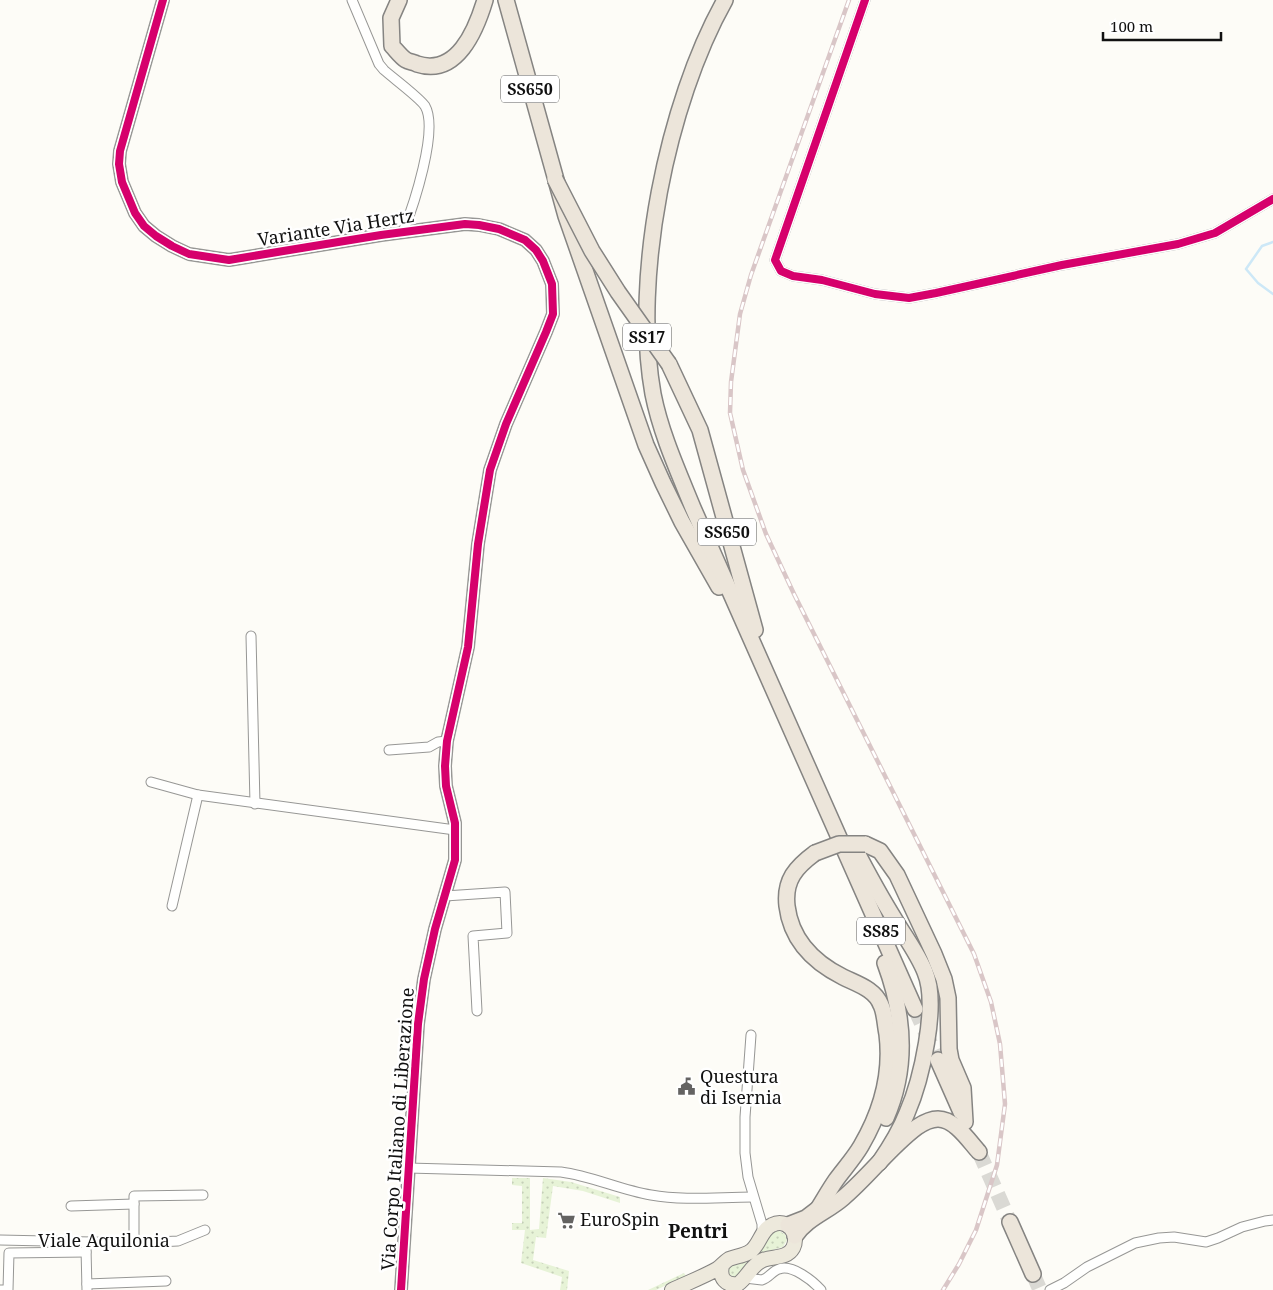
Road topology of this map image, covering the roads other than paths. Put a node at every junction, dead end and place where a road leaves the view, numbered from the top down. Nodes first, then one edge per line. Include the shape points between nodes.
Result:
1 (163, 0) edge
2 (352, 0) edge
3 (399, 0) edge
4 (485, 0) edge
5 (506, 0) edge
6 (725, 0) edge
7 (865, 0) edge
8 (555, 179) junction
9 (1273, 199) edge
10 (403, 232) junction
11 (490, 470) joint
12 (251, 636) dead end
13 (762, 665) junction
14 (779, 701) junction
15 (447, 741) junction
16 (389, 750) dead end
17 (151, 782) dead end
18 (198, 795) junction
19 (822, 797) junction
20 (255, 804) junction
21 (834, 824) joint
22 (455, 830) junction
23 (847, 854) junction
24 (445, 896) junction
25 (172, 906) dead end
26 (915, 1009) tunnel mouth
27 (477, 1011) dead end
28 (751, 1035) dead end
29 (938, 1060) tunnel mouth
30 (965, 1122) junction
31 (879, 1163) junction
32 (408, 1168) junction
33 (204, 1195) dead end
34 (753, 1197) junction
35 (134, 1204) junction
36 (71, 1206) dead end
37 (816, 1212) junction
38 (760, 1215) junction
39 (1273, 1220) edge
40 (1010, 1222) tunnel mouth
41 (786, 1228) junction
42 (205, 1230) dead end
43 (762, 1235) junction
44 (0, 1240) edge
45 (86, 1241) junction
46 (134, 1243) junction
47 (86, 1252) junction
48 (758, 1262) junction
49 (771, 1274) junction
50 (1033, 1274) tunnel mouth
51 (166, 1281) dead end
52 (731, 1281) edge
53 (113, 1286) edge
54 (812, 1286) edge
55 (87, 1287) edge
56 (0, 1290) edge
57 (401, 1290) edge
58 (672, 1290) edge
59 (822, 1290) edge
60 (1050, 1290) edge

1 - 10 street, Variante Via Hertz via 120,150 119,164 127,196 135,213 150,231 189,254 229,260
2 - 10 street via 379,64 424,105 428,115 424,164
3 - 4 highway via 391,18 392,46 406,60 438,66 456,57 479,19
5 - 8 highway, SS650
6 - 13 highway, SS17 via 693,71 665,168 648,282 647,331 654,394 668,446
7 - 9 street via 775,260 781,271 875,294 909,298 1178,244 1215,233
8 - 13 highway, SS650, bridge via 620,372 662,483
8 - 14 highway, SS650, bridge via 592,251 669,364 700,430 756,632 778,682
10 - 11 street, Variante Via Hertz via 464,224 499,229 525,240 536,250 548,272 552,284 553,314
11 - 15 street, Via Corpo Italiano di Liberazione via 478,544 468,646
12 - 20 street
13 - 14 highway, SS17
14 - 19 highway, SS17
15 - 16 street via 429,747
15 - 22 street, Via Corpo Italiano di Liberazione via 446,786
17 - 18 street
18 - 20 street
18 - 25 street
19 - 21 highway, SS17
19 - 31 highway via 916,955 930,986 929,1021 916,1089 896,1136
20 - 22 street
21 - 23 highway, SS85
22 - 24 street, Via Corpo Italiano di Liberazione via 455,860
23 - 26 highway, SS85
23 - 37 highway via 853,887 891,980 902,1039 900,1066 895,1095 870,1150 848,1181
24 - 27 street via 505,892 507,933 473,936
24 - 32 street, Via Corpo Italiano di Liberazione via 435,929 418,1024
28 - 34 street via 744,1152
29 - 30 highway
30 - 31 highway via 979,1152 955,1127 939,1119 919,1126
30 - 37 highway, bridge via 963,1088 949,1048 948,998 944,979 897,875 880,851 865,844 839,844 815,853 795,870 787,886 789,919 797,938 819,961 840,976 873,992 882,1005 889,1066 882,1101 873,1124 861,1148
31 - 41 highway via 840,1200 808,1221
32 - 34 street via 556,1171 654,1196
32 - 57 street, Via Corpo Italiano di Liberazione
33 - 35 street via 134,1196
34 - 38 street
35 - 36 street
35 - 46 street
37 - 41 highway
38 - 41 street
38 - 43 street
39 - 60 street via 1242,1227 1206,1242 1174,1237 1135,1243
40 - 50 highway
41 - 43 main road via 765,1230
41 - 48 main road via 796,1242 792,1250 785,1256
42 - 46 street, Viale Aquilonia via 178,1241
43 - 52 main road via 753,1249 730,1259
44 - 45 street, Viale Aquilonia
45 - 46 street, Viale Aquilonia
45 - 47 street
47 - 55 street
47 - 56 street via 9,1253 8,1290
48 - 49 street via 762,1271
48 - 52 main road
49 - 52 street via 762,1280
49 - 54 street via 785,1268 803,1274
51 - 53 street
52 - 58 main road via 705,1275
53 - 55 street
54 - 59 street

